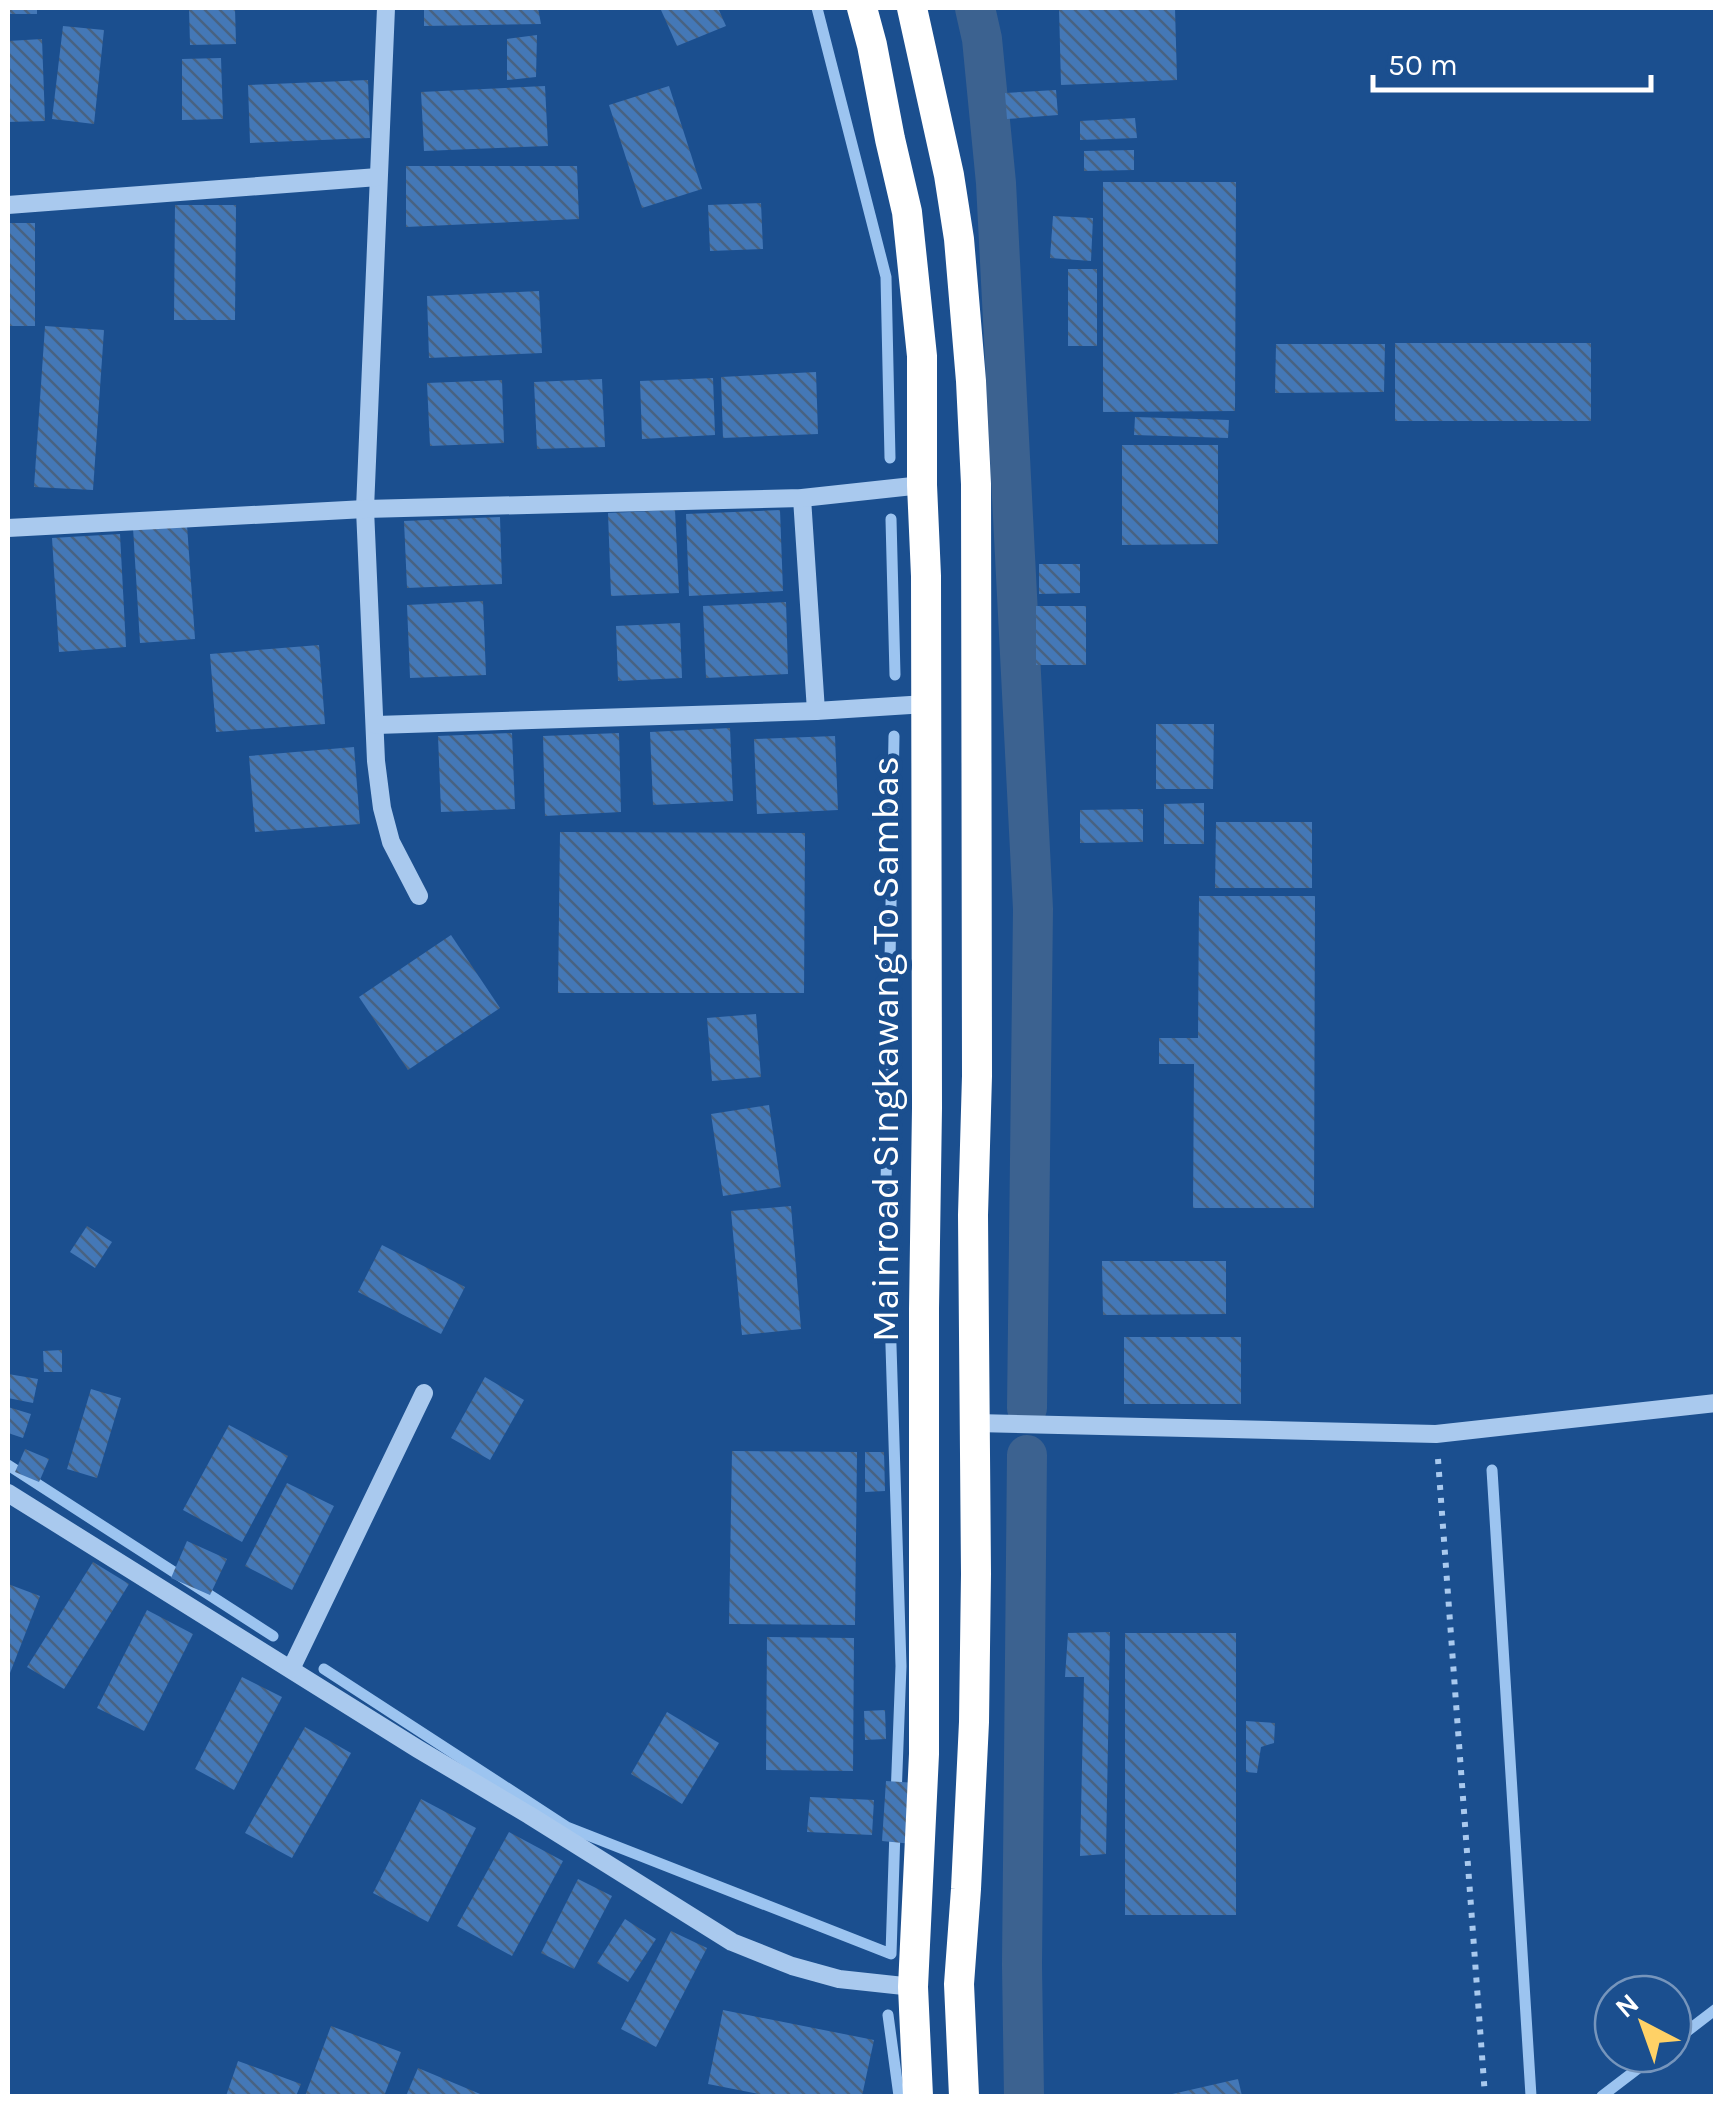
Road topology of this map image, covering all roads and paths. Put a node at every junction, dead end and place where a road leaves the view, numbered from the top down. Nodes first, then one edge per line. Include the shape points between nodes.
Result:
1 (386, 8) edge
2 (862, 8) edge
3 (912, 8) edge
4 (378, 178) junction
5 (8, 205) edge
6 (922, 485) junction
7 (802, 498) junction
8 (365, 509) junction
9 (8, 528) edge
10 (926, 704) junction
11 (816, 710) junction
12 (376, 725) junction
13 (419, 896) dead end
14 (925, 1212) junction
15 (973, 1215) junction
16 (424, 1392) dead end
17 (1716, 1404) edge
18 (976, 1423) junction
19 (1436, 1434) junction
20 (8, 1493) edge
21 (291, 1668) junction
22 (913, 1987) junction
23 (918, 2096) edge
24 (964, 2096) edge
25 (1485, 2096) edge

1 - 4 street
2 - 6 highway, Mainroad Singkawang To Sambas via 907,212 922,356
3 - 15 highway via 957,223 971,381
4 - 5 street
4 - 8 street
6 - 7 street
6 - 10 highway, Mainroad Singkawang To Sambas
7 - 8 street
7 - 11 street
8 - 9 street
8 - 12 street
10 - 11 street
10 - 14 highway, Mainroad Singkawang To Sambas
11 - 12 street
12 - 13 street via 382,808
14 - 15 highway
14 - 22 highway, Mainroad Singkawang To Sambas via 924,1754
15 - 18 highway
16 - 21 street
17 - 19 street
18 - 19 street
18 - 24 highway via 974,1722 959,1984
19 - 25 path
20 - 21 street
21 - 22 street via 732,1942 840,1979
22 - 23 highway, Mainroad Singkawang To Sambas

